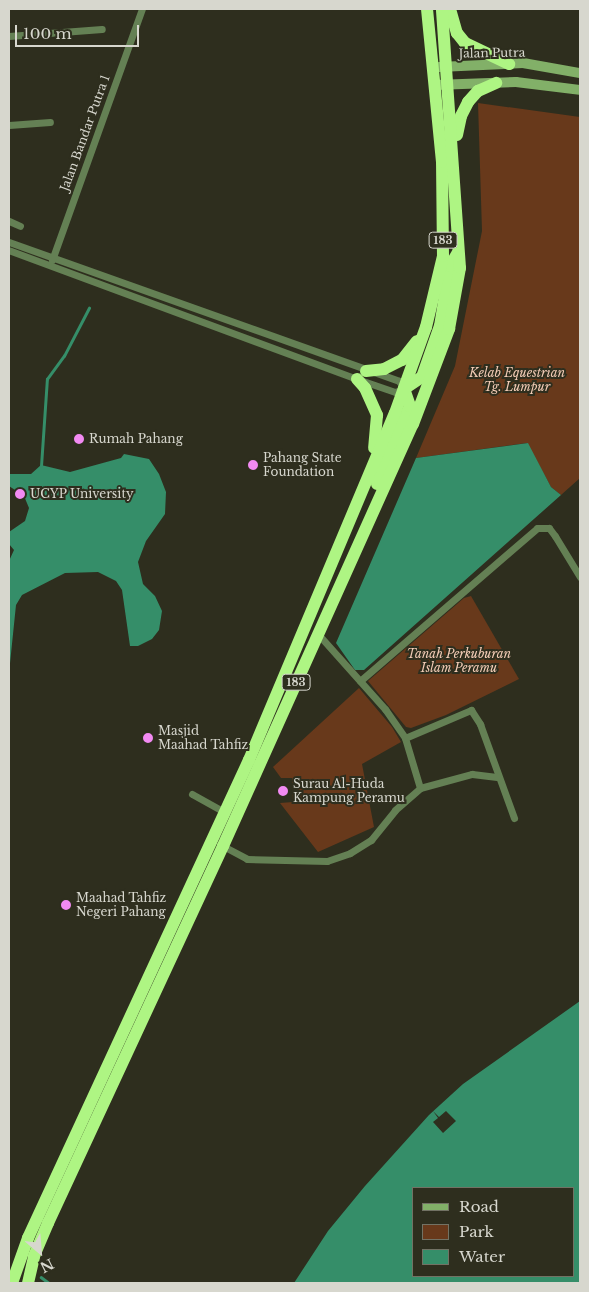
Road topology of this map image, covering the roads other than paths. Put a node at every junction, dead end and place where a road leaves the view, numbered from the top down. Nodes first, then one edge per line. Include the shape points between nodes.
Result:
1 (142, 9) edge
2 (427, 9) edge
3 (442, 9) edge
4 (450, 9) edge
5 (102, 29) dead end
6 (9, 36) edge
7 (509, 64) junction
8 (448, 66) junction
9 (433, 67) junction
10 (580, 73) edge
11 (496, 82) junction
12 (450, 84) junction
13 (434, 85) junction
14 (580, 90) edge
15 (50, 122) dead end
16 (9, 125) edge
17 (453, 156) junction
18 (9, 222) edge
19 (20, 226) dead end
20 (9, 242) edge
21 (9, 250) edge
22 (458, 252) junction
23 (53, 257) junction
24 (50, 265) junction
25 (426, 327) junction
26 (362, 375) junction
27 (404, 389) junction
28 (369, 475) junction
29 (371, 516) junction
30 (580, 577) edge
31 (318, 633) junction
32 (360, 681) junction
33 (405, 738) junction
34 (497, 778) junction
35 (420, 788) junction
36 (192, 794) dead end
37 (224, 812) junction
38 (514, 818) dead end
39 (223, 846) junction
40 (28, 1255) junction
41 (12, 1283) edge
42 (28, 1283) edge

1 - 23 street, Jalan Bandar Putra 1
2 - 9 highway, 183
3 - 8 highway, 183
4 - 7 highway via 457,34 465,42
5 - 6 street
7 - 8 main road, Jalan Putra
7 - 10 main road, Jalan Putra via 523,63
8 - 9 main road, Jalan Putra
8 - 12 highway, 183
9 - 13 highway, 183
11 - 12 main road
11 - 14 main road via 543,83
11 - 17 highway via 478,91 468,102 461,116
12 - 13 main road
12 - 17 highway, 183
13 - 25 highway, 183 via 442,162 443,256
15 - 16 street
17 - 22 highway, 183
18 - 19 street
20 - 23 street
21 - 24 street
22 - 27 highway via 450,266 440,326 422,377
22 - 29 highway, 183 via 460,268 449,329 413,424
23 - 24 street, Jalan Bandar Putra 1
23 - 26 street
24 - 26 street
25 - 26 highway via 402,360
25 - 27 highway, 183
26 - 27 street via 398,381
26 - 27 street via 395,392
26 - 28 highway via 377,415 378,431
27 - 28 highway, 183
27 - 29 highway via 410,406 370,501
28 - 37 highway, 183
29 - 31 highway, 183
30 - 32 street via 549,528 537,528
31 - 32 street
31 - 39 highway, 183
32 - 33 street
33 - 34 street via 471,710 480,724
33 - 35 street
34 - 35 street via 472,774
34 - 38 street
35 - 39 street via 395,810 371,840 335,859 257,860
36 - 37 street
37 - 40 highway, 183
39 - 40 highway, 183
40 - 41 highway, 183
40 - 42 highway, 183

